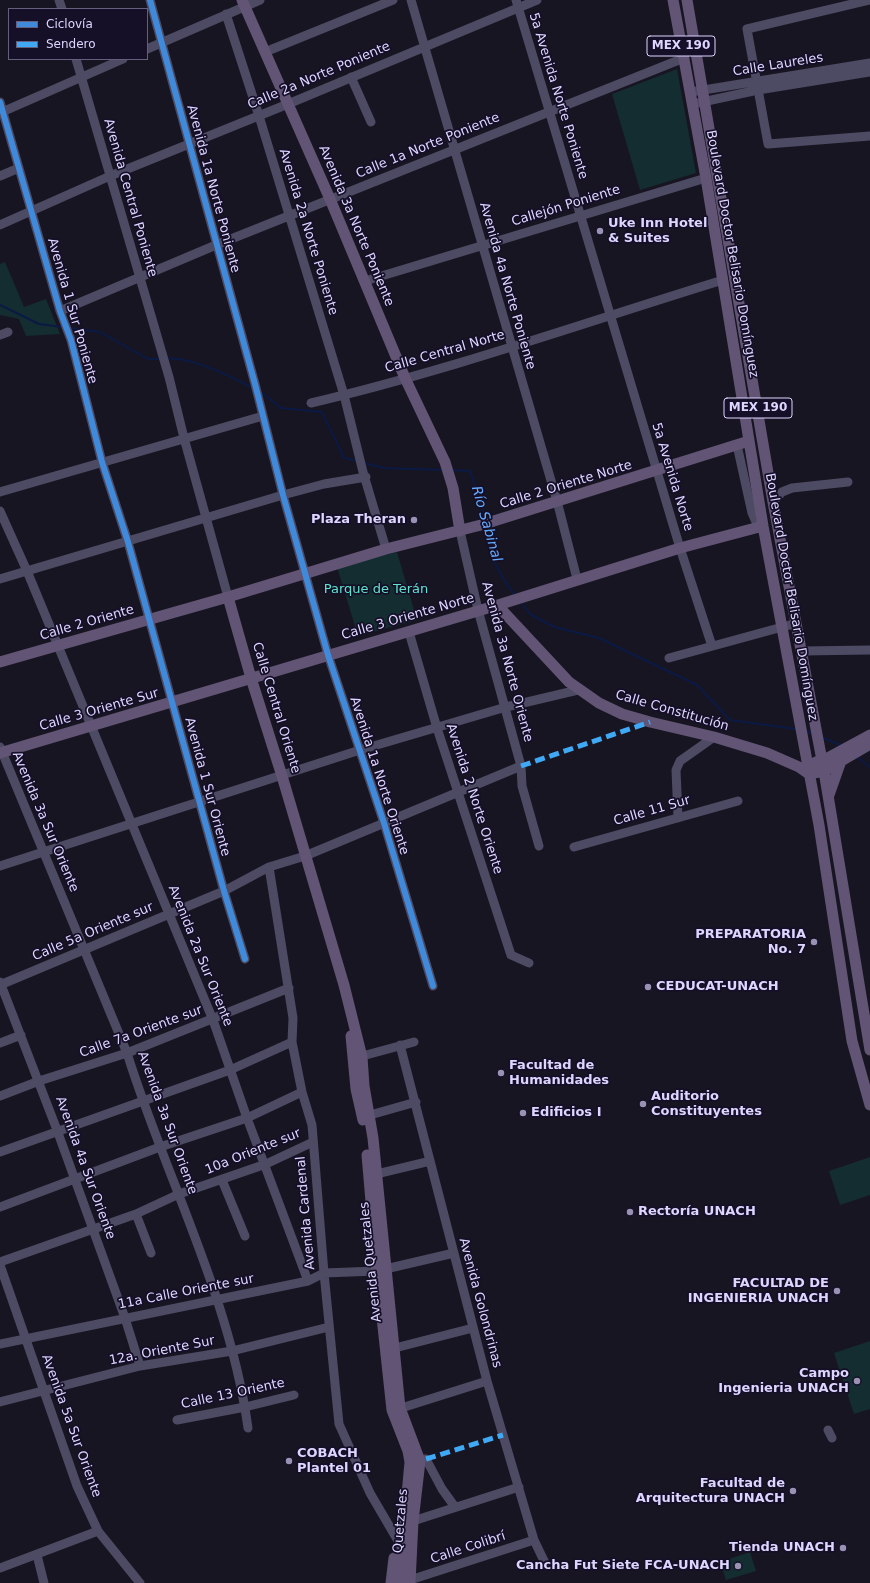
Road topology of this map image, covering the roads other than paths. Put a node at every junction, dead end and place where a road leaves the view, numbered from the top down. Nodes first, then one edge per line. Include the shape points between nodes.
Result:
1 (150, 0) edge
2 (260, 0) edge
3 (393, 0) edge
4 (411, 0) edge
5 (537, 0) edge
6 (673, 0) edge
7 (687, 0) edge
8 (869, 0) edge
9 (244, 3) edge
10 (517, 4) edge
11 (226, 14) junction
12 (161, 42) junction
13 (424, 46) junction
14 (148, 48) edge
15 (265, 52) junction
16 (684, 58) junction
17 (76, 60) edge
18 (121, 60) edge
19 (870, 63) edge
20 (870, 72) edge
21 (351, 77) junction
22 (82, 78) junction
23 (758, 86) junction
24 (702, 90) junction
25 (691, 92) junction
26 (0, 102) edge
27 (704, 103) junction
28 (288, 104) junction
29 (692, 104) junction
30 (549, 111) junction
31 (2, 112) edge
32 (259, 116) junction
33 (371, 122) dead end
34 (870, 136) edge
35 (189, 144) junction
36 (454, 149) junction
37 (18, 168) junction
38 (0, 176) edge
39 (110, 176) junction
40 (706, 178) junction
41 (330, 199) junction
42 (32, 211) junction
43 (580, 215) junction
44 (290, 216) junction
45 (0, 225) edge
46 (216, 245) junction
47 (481, 245) junction
48 (139, 277) junction
49 (723, 280) junction
50 (366, 282) junction
51 (610, 314) junction
52 (62, 315) junction
53 (511, 347) junction
54 (168, 377) joint
55 (405, 378) junction
56 (344, 395) junction
57 (311, 403) dead end
58 (263, 416) junction
59 (184, 438) junction
60 (750, 441) junction
61 (737, 445) junction
62 (102, 462) junction
63 (657, 471) junction
64 (364, 474) junction
65 (848, 482) dead end
66 (0, 492) edge
67 (283, 495) junction
68 (556, 501) junction
69 (773, 502) junction
70 (0, 510) edge
71 (206, 518) junction
72 (763, 526) junction
73 (460, 531) junction
74 (128, 542) junction
75 (781, 544) junction
76 (680, 548) junction
77 (386, 549) junction
78 (27, 571) junction
79 (305, 572) junction
80 (0, 579) edge
81 (577, 579) junction
82 (228, 597) junction
83 (502, 605) junction
84 (478, 610) junction
85 (150, 620) junction
86 (797, 623) junction
87 (782, 628) junction
88 (409, 632) junction
89 (57, 646) junction
90 (712, 646) junction
91 (870, 650) edge
92 (802, 651) junction
93 (328, 655) junction
94 (669, 658) dead end
95 (0, 662) edge
96 (251, 678) junction
97 (578, 690) junction
98 (172, 703) junction
99 (506, 708) junction
100 (90, 726) junction
101 (436, 728) junction
102 (870, 735) edge
103 (714, 737) junction
104 (870, 744) edge
105 (858, 746) junction
106 (360, 750) junction
107 (1, 751) edge
108 (841, 757) junction
109 (822, 761) junction
110 (805, 765) junction
111 (521, 766) junction
112 (282, 776) junction
113 (458, 792) junction
114 (828, 798) junction
115 (738, 801) dead end
116 (200, 802) junction
117 (678, 818) junction
118 (132, 823) junction
119 (384, 823) junction
120 (539, 846) dead end
121 (574, 847) dead end
122 (44, 853) junction
123 (305, 856) junction
124 (0, 866) edge
125 (269, 867) junction
126 (224, 891) junction
127 (170, 914) junction
128 (85, 950) junction
129 (245, 959) dead end
130 (529, 963) dead end
131 (0, 984) edge
132 (433, 986) dead end
133 (289, 988) junction
134 (213, 1020) junction
135 (21, 1035) junction
136 (292, 1042) junction
137 (414, 1042) dead end
138 (0, 1043) edge
139 (400, 1045) junction
140 (870, 1050) edge
141 (127, 1053) junction
142 (358, 1057) junction
143 (230, 1070) junction
144 (39, 1081) junction
145 (302, 1092) junction
146 (0, 1096) edge
147 (142, 1101) junction
148 (416, 1102) junction
149 (870, 1105) edge
150 (366, 1117) junction
151 (247, 1118) junction
152 (57, 1130) junction
153 (313, 1142) junction
154 (160, 1147) junction
155 (0, 1152) edge
156 (430, 1162) junction
157 (266, 1164) junction
158 (376, 1174) junction
159 (74, 1179) junction
160 (222, 1180) junction
161 (179, 1194) junction
162 (0, 1207) edge
163 (136, 1214) junction
164 (93, 1228) junction
165 (244, 1236) dead end
166 (151, 1253) dead end
167 (454, 1253) junction
168 (0, 1264) edge
169 (381, 1270) junction
170 (324, 1273) junction
171 (308, 1281) junction
172 (217, 1300) junction
173 (125, 1318) junction
174 (329, 1327) junction
175 (473, 1328) junction
176 (27, 1339) junction
177 (0, 1344) edge
178 (390, 1350) junction
179 (232, 1351) junction
180 (140, 1366) junction
181 (487, 1381) junction
182 (44, 1391) junction
183 (294, 1395) dead end
184 (0, 1402) edge
185 (245, 1408) junction
186 (396, 1409) junction
187 (177, 1420) dead end
188 (248, 1428) dead end
189 (419, 1461) junction
190 (519, 1487) junction
191 (455, 1507) junction
192 (413, 1520) junction
193 (98, 1531) junction
194 (534, 1540) junction
195 (401, 1546) junction
196 (37, 1555) junction
197 (546, 1565) dead end
198 (0, 1568) edge
199 (406, 1582) edge
200 (44, 1583) edge
201 (140, 1583) edge
202 (391, 1583) edge

1 - 12 street, Avenida 1a Norte Poniente
2 - 9 street
3 - 15 street
4 - 13 street, Avenida 4a Norte Poniente
5 - 10 street, Calle 2a Norte Poniente
6 - 16 main road, MEX 190
7 - 24 main road, MEX 190
8 - 23 street via 747,29
9 - 11 street
9 - 15 main road, Avenida 3a Norte Poniente
10 - 13 street, Calle 2a Norte Poniente
10 - 30 street, 5a Avenida Norte Poniente
11 - 12 street
11 - 32 street, Avenida 2a Norte Poniente
12 - 14 street
12 - 35 street, Avenida 1a Norte Poniente
13 - 21 street, Calle 2a Norte Poniente
13 - 36 street, Avenida 4a Norte Poniente
15 - 28 main road, Avenida 3a Norte Poniente
16 - 25 main road, MEX 190
16 - 30 street, Calle 1a Norte Poniente
17 - 22 street, Avenida Central Poniente
18 - 22 street
19 - 23 street, Calle Laureles
20 - 23 street, Calle Laureles
21 - 28 street, Calle 2a Norte Poniente
21 - 33 street
22 - 31 street
22 - 39 street, Avenida Central Poniente
23 - 24 street, Calle Laureles
23 - 27 street, Calle Laureles
23 - 34 street via 768,144
24 - 25 street, Calle Laureles
24 - 27 main road, Boulevard Doctor Belisario Domínguez / MEX 190
25 - 29 main road, Boulevard Doctor Belisario Domínguez / MEX 190
26 - 31 street, Avenida 1 Sur Poniente
27 - 29 street, Calle Laureles
27 - 69 main road, Boulevard Doctor Belisario Domínguez / MEX 190
28 - 32 street, Calle 2a Norte Poniente
28 - 41 main road, Avenida 3a Norte Poniente
29 - 40 main road, Boulevard Doctor Belisario Domínguez / MEX 190
30 - 36 street, Calle 1a Norte Poniente
30 - 43 street, 5a Avenida Norte Poniente
31 - 37 street, Avenida 1 Sur Poniente
32 - 35 street, Calle 2a Norte Poniente
32 - 44 street, Avenida 2a Norte Poniente
35 - 39 street, Calle 2a Norte Poniente
35 - 46 street, Avenida 1a Norte Poniente
36 - 41 street, Calle 1a Norte Poniente
36 - 47 street, Avenida 4a Norte Poniente
37 - 38 street
37 - 42 street, Avenida 1 Sur Poniente
39 - 42 street, Calle 2a Norte Poniente
39 - 48 street, Avenida Central Poniente
40 - 43 street, Callejón Poniente
40 - 49 main road, Boulevard Doctor Belisario Domínguez / MEX 190
41 - 44 street, Calle 1a Norte Poniente
41 - 50 main road, Avenida 3a Norte Poniente
42 - 45 street, Calle 2a Norte Poniente
42 - 52 street, Avenida 1 Sur Poniente
43 - 47 street, Callejón Poniente
43 - 51 street, 5a Avenida Norte Poniente
44 - 46 street, Calle 1a Norte Poniente
44 - 56 street, Avenida 2a Norte Poniente
46 - 48 street, Calle 1a Norte Poniente
46 - 58 street, Avenida 1a Norte Poniente
47 - 50 street, Callejón Poniente
47 - 53 street, Avenida 4a Norte Poniente
48 - 52 street, Calle 1a Norte Poniente
48 - 54 street, Avenida Central Poniente
49 - 51 street, Calle Central Norte
49 - 60 main road, Boulevard Doctor Belisario Domínguez / MEX 190
50 - 55 main road, Avenida 3a Norte Poniente
51 - 53 street, Calle Central Norte
51 - 63 street, 5a Avenida Norte
52 - 62 street, Avenida 1 Sur Poniente via 71,340
53 - 55 street, Calle Central Norte
53 - 68 street, Avenida 4a Norte Poniente
54 - 59 street, Calle Central Oriente
55 - 56 street, Calle Central Norte
55 - 73 main road, Avenida 3a Norte Poniente via 445,462 453,488
56 - 57 street, Calle Central Norte
56 - 64 street, Avenida 2a Norte Poniente
58 - 59 street
58 - 67 street
59 - 62 street
59 - 71 street, Calle Central Oriente
60 - 61 main road, Calle 2 Oriente Norte
60 - 72 main road, Boulevard Doctor Belisario Domínguez / MEX 190
61 - 63 main road, Calle 2 Oriente Norte
61 - 72 street via 752,513 756,522
62 - 66 street
62 - 74 street, Avenida 1 Sur Poniente
63 - 68 main road, Calle 2 Oriente Norte
63 - 76 street, 5a Avenida Norte
64 - 67 street
64 - 77 street
65 - 69 street via 792,488 782,492
67 - 71 street
67 - 79 street
68 - 73 main road, Calle 2 Oriente Norte
68 - 81 street, Avenida 4a Norte Poniente
69 - 72 main road
69 - 75 main road, Boulevard Doctor Belisario Domínguez / MEX 190
70 - 78 street, Avenida 2a Sur Oriente
71 - 74 street
71 - 82 street, Calle Central Oriente
72 - 75 main road
72 - 76 main road
72 - 87 main road, Boulevard Doctor Belisario Domínguez / MEX 190
73 - 77 main road, Calle 2 Oriente Norte
73 - 84 street, Avenida 3a Norte Oriente
74 - 78 street
74 - 85 street, Avenida 1 Sur Poniente
75 - 86 main road, Boulevard Doctor Belisario Domínguez / MEX 190
76 - 81 main road
76 - 90 street, 5a Avenida Norte
77 - 79 main road, Calle 2 Oriente Norte
78 - 80 street
78 - 89 street, Avenida 2a Sur Oriente
79 - 82 main road, Calle 2 Oriente Norte
79 - 93 street, Avenida 1a Norte Oriente
81 - 83 main road, Calle 3 Oriente Norte
82 - 85 main road, Calle 2 Oriente
82 - 96 main road, Calle Central Oriente
83 - 84 main road, Calle 3 Oriente Norte
83 - 97 main road, Calle Constitución
84 - 88 main road, Calle 3 Oriente Norte
84 - 99 street, Avenida 3a Norte Oriente
85 - 89 main road, Calle 2 Oriente
85 - 98 street, Avenida 1 Sur Oriente
86 - 87 street
86 - 92 main road, Boulevard Doctor Belisario Domínguez / MEX 190
87 - 90 street
87 - 110 main road, Boulevard Doctor Belisario Domínguez / MEX 190
88 - 93 main road, Calle 3 Oriente Norte
88 - 101 street, Avenida 2 Norte Oriente
89 - 95 main road, Calle 2 Oriente
89 - 100 street, Avenida 2a Sur Oriente
90 - 94 street
91 - 92 street
92 - 109 main road, Boulevard Doctor Belisario Domínguez / MEX 190
93 - 96 main road, Calle 3 Oriente Norte
93 - 106 street, Avenida 1a Norte Oriente
96 - 98 main road, Calle 3 Oriente Sur
96 - 112 main road, Calle Central Oriente
97 - 99 street
97 - 103 main road, Calle Constitución via 622,714
98 - 100 main road, Calle 3 Oriente Sur
98 - 116 street, Avenida 1 Sur Oriente
99 - 101 street
99 - 111 street, Avenida 3a Norte Oriente
100 - 107 main road, Calle 3 Oriente Sur
100 - 118 street, Avenida 2a Sur Oriente
101 - 106 street
101 - 113 street, Avenida 2 Norte Oriente
102 - 105 main road
103 - 110 main road, Calle Constitución
103 - 117 street via 680,761 676,770
104 - 105 main road
105 - 108 main road
106 - 112 street
106 - 119 street, Avenida 1a Norte Oriente
107 - 122 street, Avenida 3a Sur Oriente
108 - 109 main road
108 - 114 main road
109 - 110 main road
109 - 114 main road, Boulevard Doctor Belisario Domínguez / MEX 190
110 - 149 main road, Boulevard Doctor Belisario Domínguez / MEX 190 via 819,825 852,1041
111 - 113 street, Calle 5a Oriente sur
111 - 120 street, Avenida 3a Norte Oriente via 522,786
112 - 116 street
112 - 123 main road, Calle Central Oriente
113 - 119 street, Calle 5a Oriente sur
113 - 130 street, Avenida 2 Norte Oriente via 511,956
114 - 140 main road, Boulevard Doctor Belisario Domínguez / MEX 190
115 - 117 street, Calle 11 Sur
116 - 118 street
116 - 126 street, Avenida 1 Sur Oriente
117 - 121 street, Calle 11 Sur
118 - 122 street
118 - 127 street, Avenida 2a Sur Oriente
119 - 123 street, Calle 5a Oriente sur
119 - 132 street, Avenida 1a Norte Oriente
122 - 124 street
122 - 128 street, Avenida 3a Sur Oriente
123 - 125 street, Calle 5a Oriente sur
123 - 142 main road, Calle Central Oriente via 344,985
125 - 126 street, Calle 5a Oriente sur
125 - 133 street, Avenida Cardenal
126 - 127 street, Calle 5a Oriente sur
126 - 129 street, Avenida 1 Sur Oriente
127 - 128 street, Calle 5a Oriente sur
127 - 134 street, Avenida 2a Sur Oriente
128 - 131 street, Calle 5a Oriente sur
128 - 141 street, Avenida 3a Sur Oriente
131 - 135 street, Avenida 4a Sur Oriente
133 - 134 street, Calle 7a Oriente sur
133 - 136 street, Avenida Cardenal via 293,1018
134 - 141 street, Calle 7a Oriente sur
134 - 143 street, Avenida 2a Sur Oriente
135 - 138 street
135 - 144 street, Avenida 4a Sur Oriente
136 - 143 street
136 - 145 street, Avenida Cardenal
137 - 139 street
139 - 142 street
139 - 148 street, Avenida Golondrinas
141 - 144 street, Calle 7a Oriente sur
141 - 147 street, Avenida 3a Sur Oriente
142 - 150 main road, Avenida Quetzales via 356,1089
143 - 147 street
143 - 151 street, Avenida 2a Sur Oriente
144 - 146 street, Calle 7a Oriente sur
144 - 152 street, Avenida 4a Sur Oriente
145 - 151 street
145 - 153 street, Avenida Cardenal via 310,1113
147 - 152 street
147 - 154 street, Avenida 3a Sur Oriente
148 - 150 street
148 - 156 street, Avenida Golondrinas
150 - 158 main road, Avenida Quetzales
150 - 169 main road, Avenida Quetzales
151 - 154 street
151 - 157 street, Avenida 2a Sur Oriente
152 - 155 street
152 - 159 street, Avenida 4a Sur Oriente
153 - 157 street, 10a Oriente sur
153 - 170 street, Avenida Cardenal
154 - 159 street
154 - 161 street, Avenida 3a Sur Oriente
156 - 158 street
156 - 167 street, Avenida Golondrinas
157 - 160 street, 10a Oriente sur
157 - 171 street, Avenida 2a Sur Oriente
158 - 169 main road, Avenida Quetzales
159 - 162 street
159 - 164 street, Avenida 4a Sur Oriente
160 - 161 street, 10a Oriente sur
160 - 165 street
161 - 163 street, 10a Oriente sur
161 - 172 street, Avenida 3a Sur Oriente
163 - 164 street, 10a Oriente sur
163 - 166 street
164 - 168 street, 10a Oriente sur
164 - 173 street, Avenida 4a Sur Oriente
167 - 169 street, 11a Calle Oriente sur
167 - 175 street, Avenida Golondrinas
168 - 176 street, Avenida 5a Sur Oriente
169 - 170 street, 11a Calle Oriente sur
169 - 178 main road, Avenida Quetzales
170 - 171 street, 11a Calle Oriente sur
170 - 174 street, Avenida Cardenal
171 - 172 street, 11a Calle Oriente sur
172 - 173 street, 11a Calle Oriente sur
172 - 179 street, Avenida 3a Sur Oriente
173 - 176 street, 11a Calle Oriente sur
173 - 180 street, Avenida 4a Sur Oriente
174 - 179 street, 12a. Oriente Sur
174 - 195 street, Avenida Cardenal via 339,1424 370,1493
175 - 178 street
175 - 181 street, Avenida Golondrinas
176 - 177 street, 11a Calle Oriente sur
176 - 182 street, Avenida 5a Sur Oriente
178 - 186 main road, Avenida Quetzales
179 - 180 street, 12a. Oriente Sur
179 - 185 street, Avenida 3a Sur Oriente
180 - 182 street, 12a. Oriente Sur
181 - 186 street
181 - 190 street, Avenida Golondrinas
182 - 184 street, 12a. Oriente Sur
182 - 193 street, Avenida 5a Sur Oriente via 75,1479
183 - 185 street, Calle 13 Oriente
185 - 187 street, Calle 13 Oriente
185 - 188 street, Avenida 3a Sur Oriente
186 - 189 main road, Avenida Quetzales via 408,1451
189 - 191 street
189 - 192 main road, Quetzales
189 - 195 main road, Quetzales
190 - 191 street
190 - 194 street, Avenida Golondrinas
191 - 192 street
192 - 199 main road, Quetzales
193 - 196 street
193 - 201 street, Avenida 5a Sur Oriente
194 - 197 street, Avenida Golondrinas
194 - 199 street, Calle Colibrí
195 - 199 main road, Quetzales
195 - 202 main road via 394,1556
196 - 198 street
196 - 200 street

